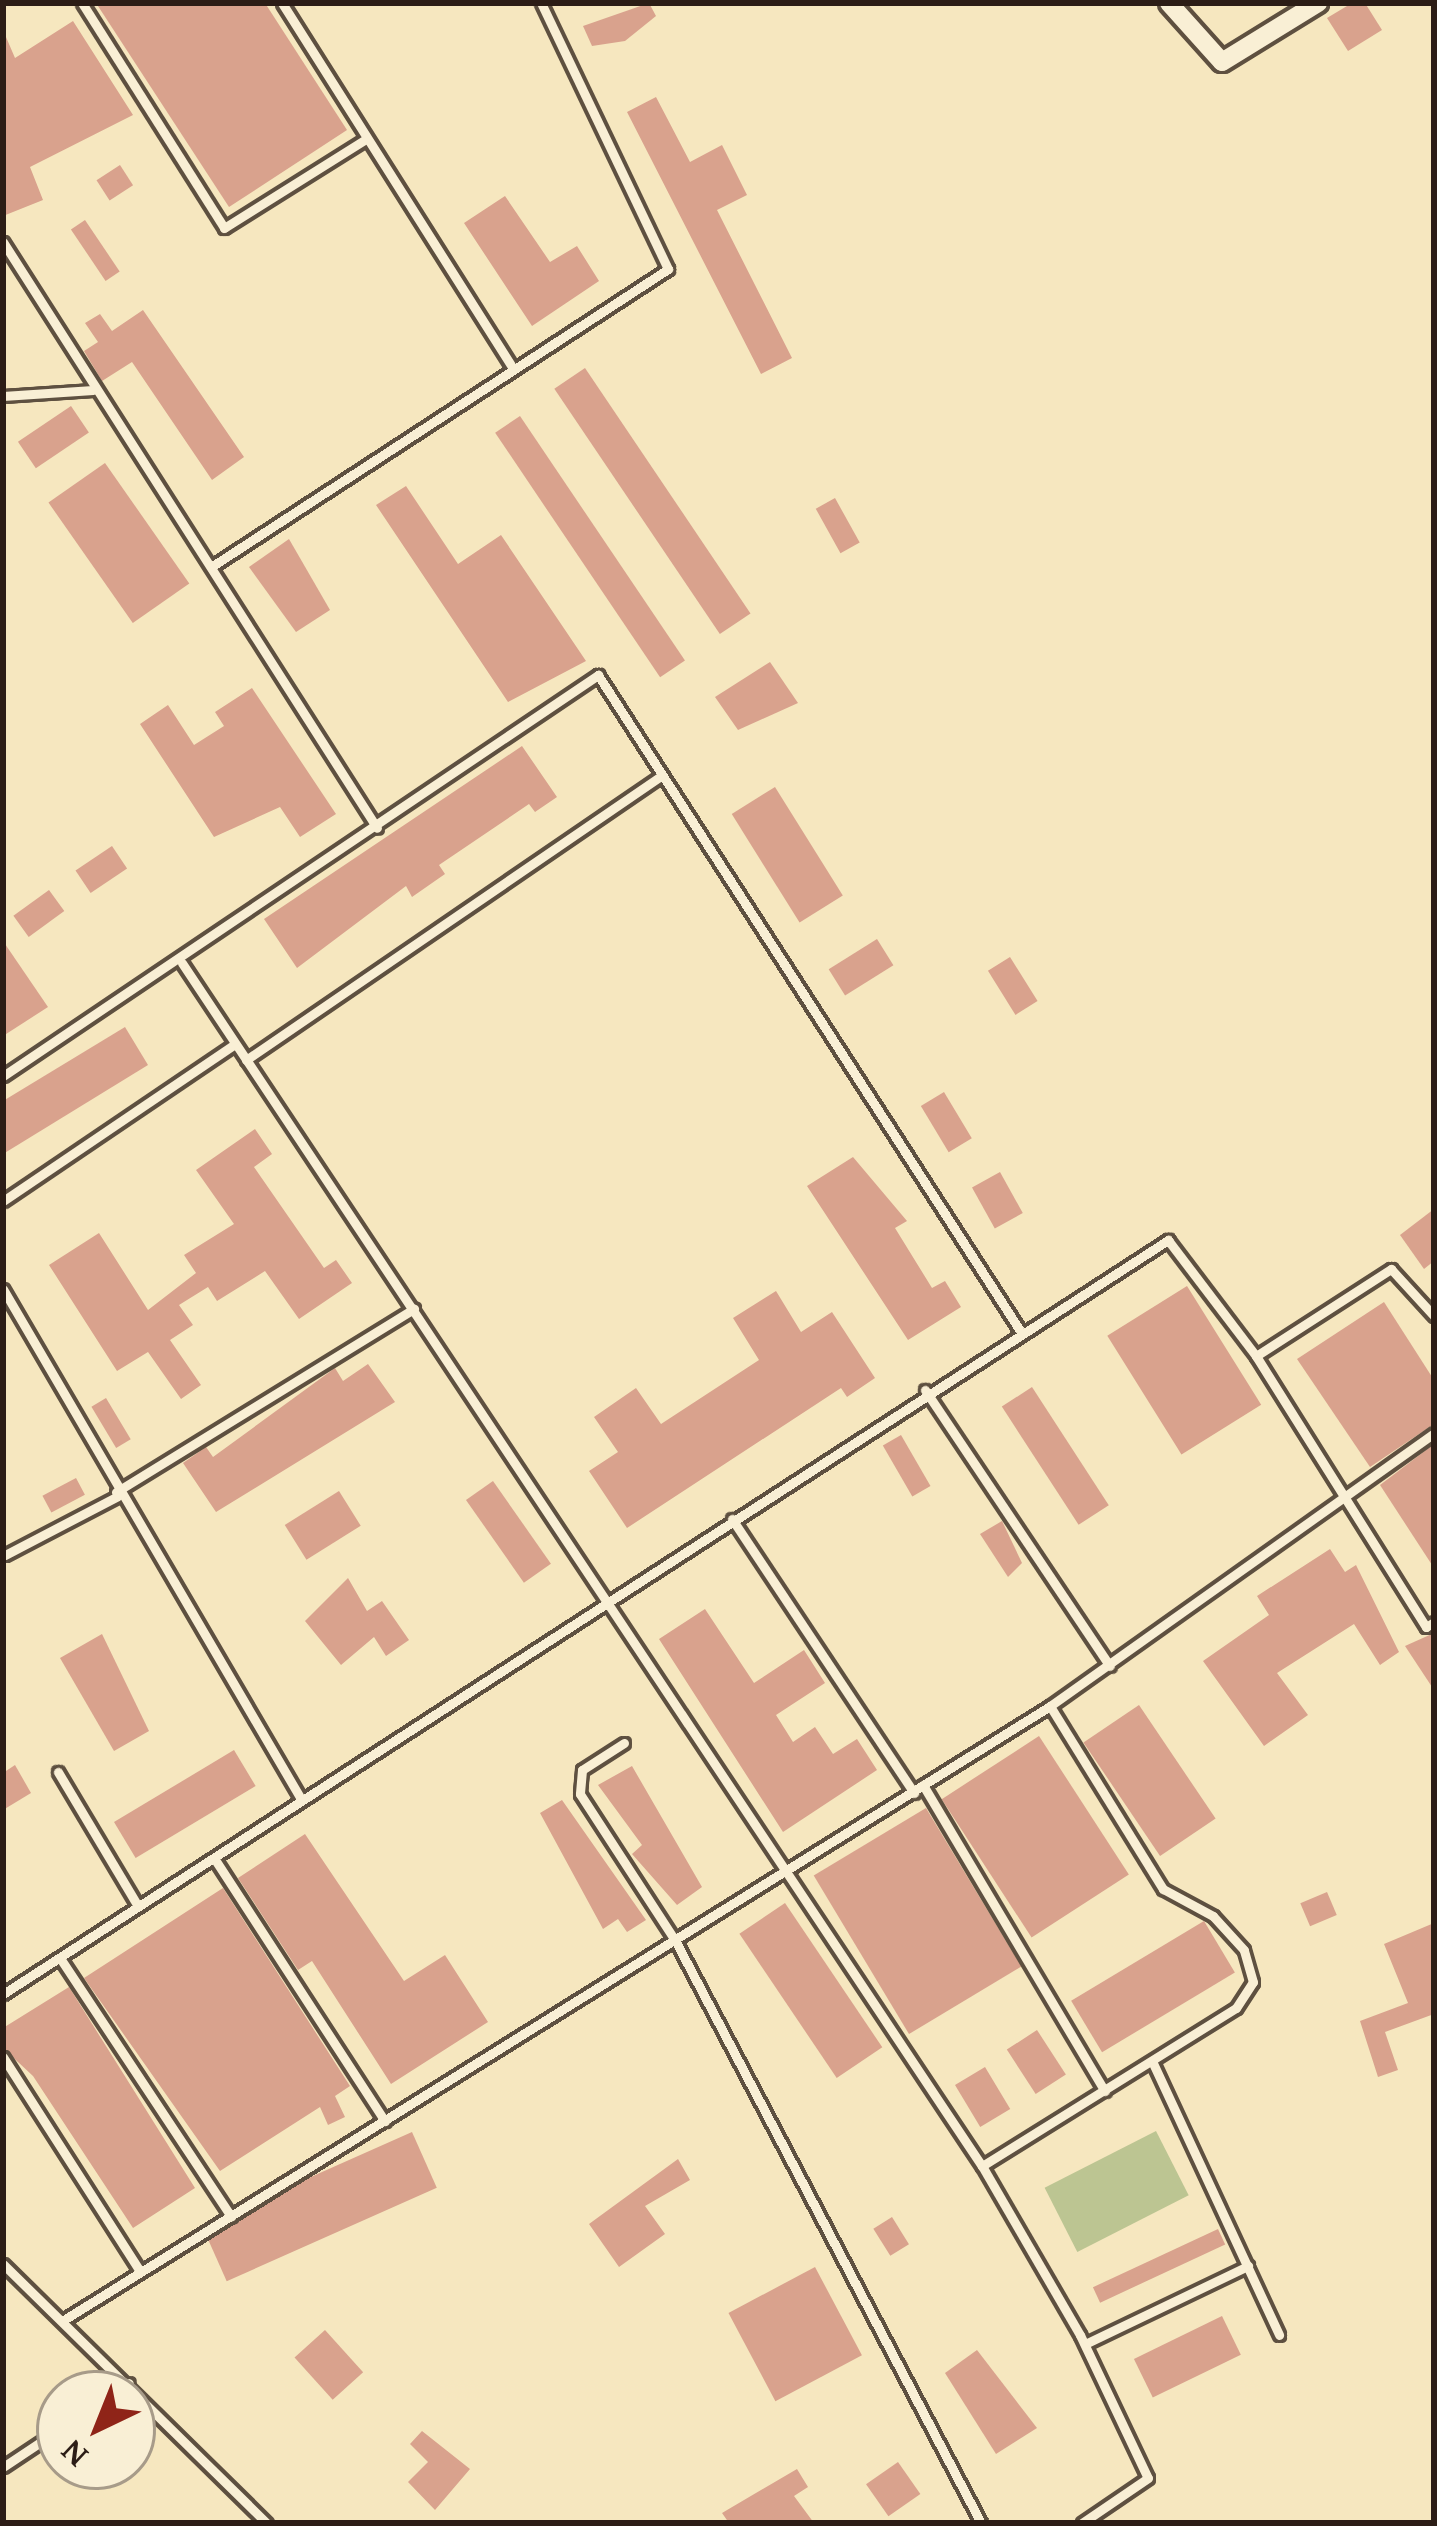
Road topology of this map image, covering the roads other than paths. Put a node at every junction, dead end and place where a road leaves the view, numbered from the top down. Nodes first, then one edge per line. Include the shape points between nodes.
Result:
1 (82, 3) edge
2 (282, 3) edge
3 (541, 3) edge
4 (1169, 3) edge
5 (1318, 3) edge
6 (366, 139) junction
7 (3, 242) edge
8 (511, 365) junction
9 (93, 390) junction
10 (3, 396) edge
11 (214, 565) junction
12 (661, 776) junction
13 (377, 828) junction
14 (182, 963) junction
15 (236, 1044) junction
16 (246, 1060) junction
17 (3, 1076) edge
18 (3, 1201) edge
19 (3, 1289) edge
20 (414, 1309) junction
21 (1434, 1316) edge
22 (1019, 1329) junction
23 (1256, 1356) junction
24 (926, 1390) junction
25 (1434, 1433) edge
26 (1343, 1493) junction
27 (117, 1494) junction
28 (732, 1520) junction
29 (5, 1555) edge
30 (607, 1600) junction
31 (1434, 1622) edge
32 (1110, 1666) junction
33 (1050, 1706) junction
34 (624, 1743) dead end
35 (58, 1772) dead end
36 (919, 1789) junction
37 (301, 1799) junction
38 (214, 1858) junction
39 (782, 1875) junction
40 (138, 1906) junction
41 (676, 1942) junction
42 (60, 1958) junction
43 (3, 1994) edge
44 (3, 2057) edge
45 (1152, 2061) junction
46 (1105, 2091) junction
47 (385, 2121) junction
48 (982, 2166) junction
49 (231, 2216) junction
50 (3, 2264) edge
51 (1248, 2266) junction
52 (140, 2271) junction
53 (62, 2321) junction
54 (1279, 2335) dead end
55 (1085, 2344) junction
56 (115, 2370) edge
57 (156, 2410) edge
58 (36, 2445) edge
59 (3, 2467) edge
60 (267, 2523) edge
61 (981, 2523) edge
62 (1082, 2523) edge

1 - 6 lane via 224,228
2 - 6 lane
3 - 8 lane via 668,269
4 - 5 street via 1222,62
6 - 8 lane
7 - 9 lane
8 - 11 lane
9 - 10 lane
9 - 11 lane
11 - 13 lane
12 - 13 lane via 598,675
12 - 16 lane
12 - 22 lane
13 - 14 lane
14 - 15 lane
14 - 17 lane
15 - 16 lane
15 - 18 lane
16 - 20 lane
19 - 27 lane
20 - 27 lane
20 - 30 lane
21 - 23 lane via 1391,1269
22 - 23 lane via 1168,1240
22 - 24 lane
23 - 26 lane
24 - 28 lane
24 - 32 lane
25 - 26 lane
26 - 31 lane via 1426,1627
26 - 32 lane via 1302,1537
27 - 29 lane
27 - 37 lane
28 - 30 lane
28 - 36 lane
30 - 37 lane
30 - 39 lane
32 - 33 lane
33 - 36 lane
33 - 45 lane via 1162,1889 1244,1950 1252,1982 1236,2008
34 - 41 lane via 577,1785
35 - 40 lane
36 - 39 lane
36 - 46 lane
37 - 38 lane
38 - 40 lane
38 - 47 lane
39 - 41 lane
39 - 48 lane
40 - 42 lane
41 - 47 lane via 605,1974
41 - 61 lane
42 - 43 lane
42 - 49 lane
44 - 52 lane
45 - 46 lane
45 - 51 lane
46 - 48 lane
47 - 49 lane
48 - 55 lane
49 - 52 lane
50 - 53 lane
51 - 54 lane
51 - 55 lane
52 - 53 lane
53 - 56 lane
55 - 62 lane via 1148,2478
57 - 60 lane
58 - 59 lane

